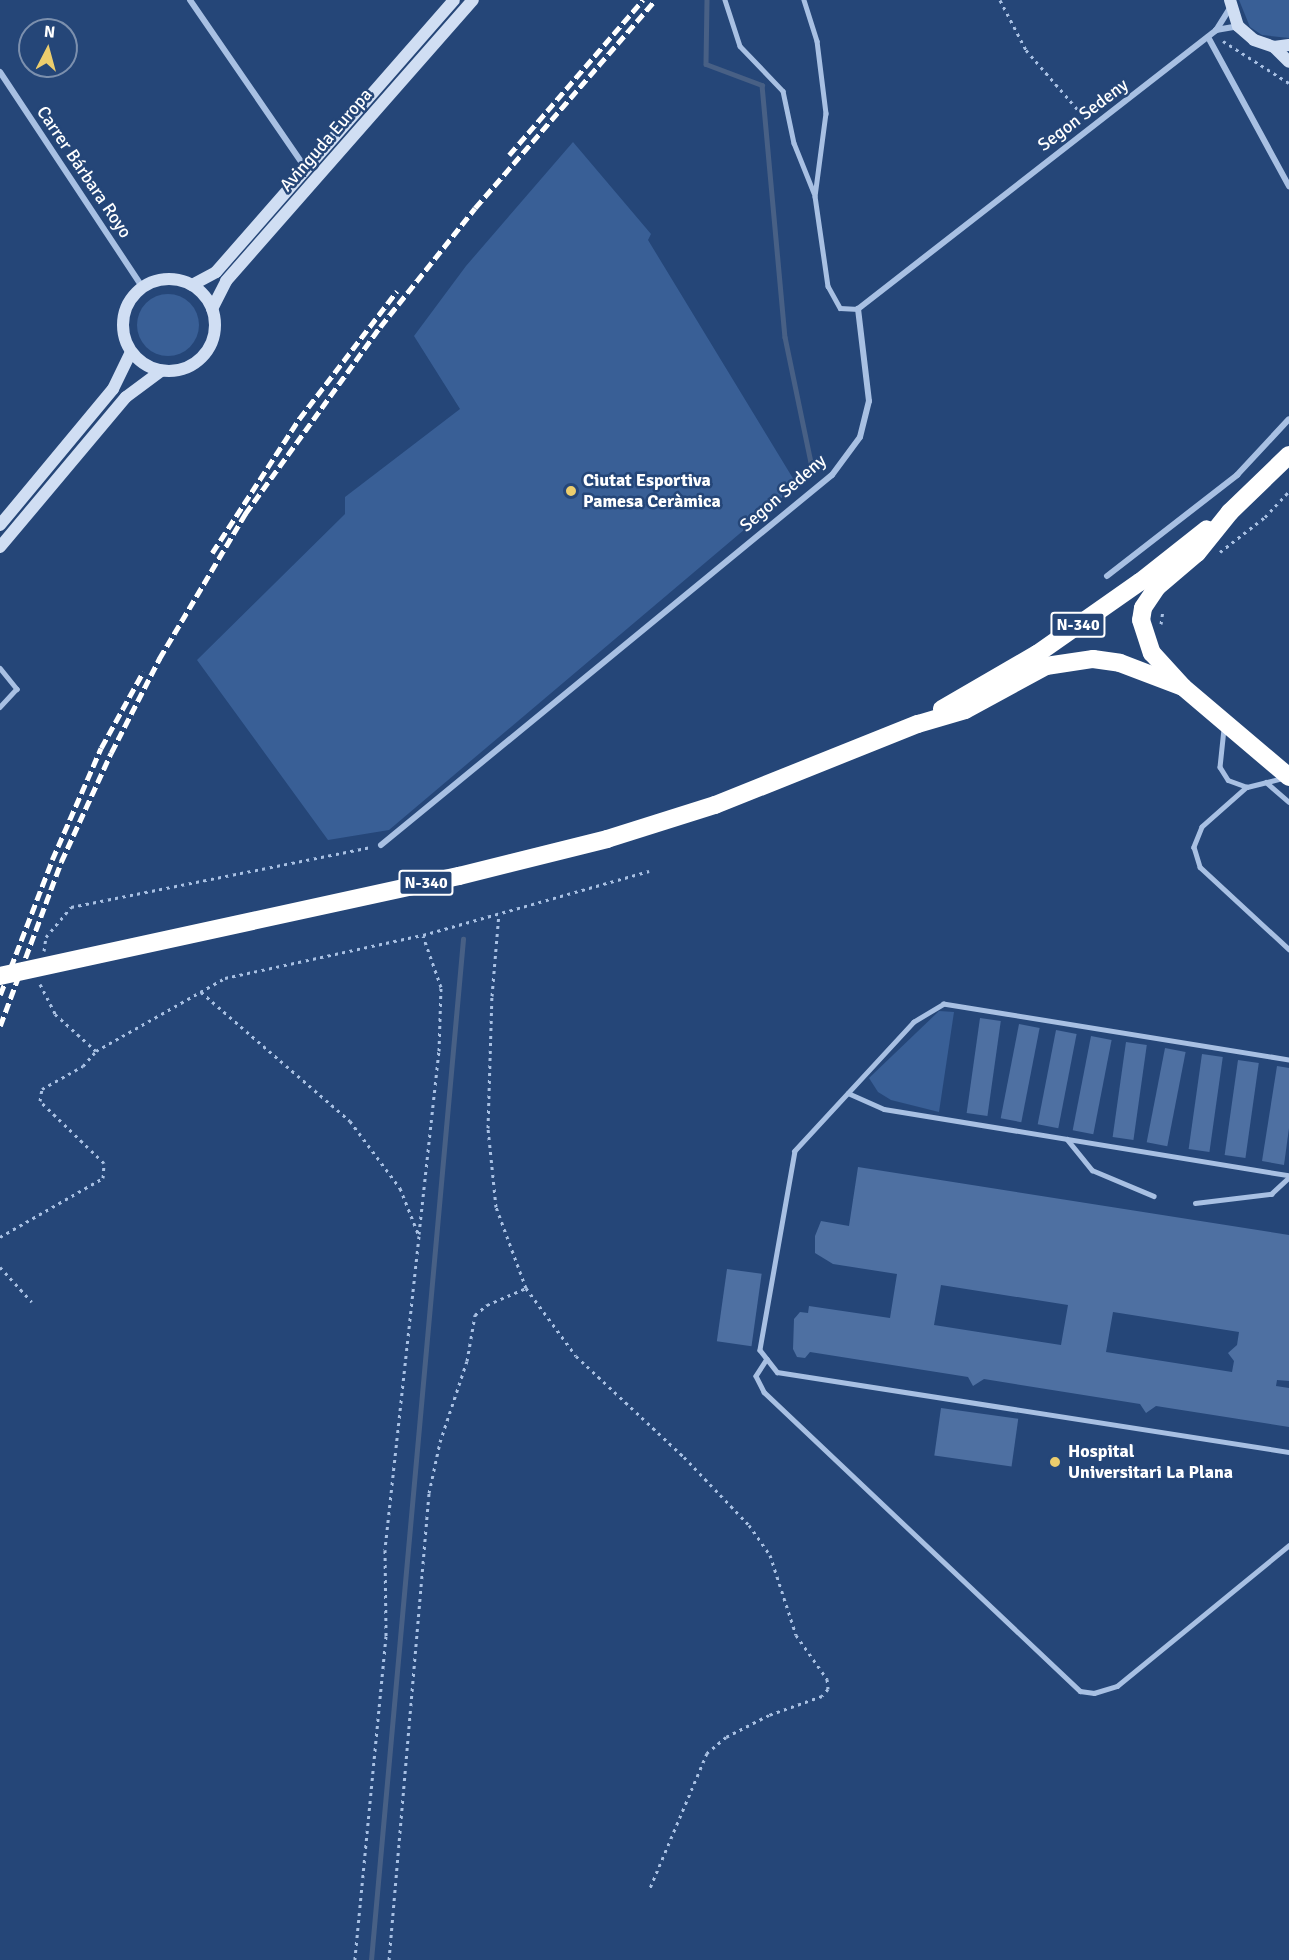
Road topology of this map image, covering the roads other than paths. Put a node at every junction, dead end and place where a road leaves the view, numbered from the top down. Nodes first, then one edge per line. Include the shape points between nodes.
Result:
1 (190, 0) edge
2 (454, 0) edge
3 (473, 0) edge
4 (725, 0) edge
5 (804, 0) edge
6 (1230, 4) edge
7 (1238, 26) junction
8 (1216, 30) junction
9 (1208, 37) junction
10 (1289, 45) edge
11 (1274, 47) junction
12 (1289, 62) edge
13 (0, 72) edge
14 (306, 169) junction
15 (1289, 186) edge
16 (815, 196) junction
17 (192, 285) junction
18 (143, 288) junction
19 (212, 309) junction
20 (858, 309) junction
21 (131, 351) junction
22 (161, 371) junction
23 (1289, 419) edge
24 (1289, 454) edge
25 (1230, 512) junction
26 (0, 525) edge
27 (0, 547) edge
28 (1107, 576) dead end
29 (0, 668) edge
30 (1183, 687) junction
31 (0, 707) edge
32 (918, 724) junction
33 (1226, 724) junction
34 (1288, 777) edge
35 (1266, 782) junction
36 (1247, 787) junction
37 (1289, 802) edge
38 (381, 845) dead end
39 (1289, 949) edge
40 (0, 976) edge
41 (1289, 1060) edge
42 (848, 1093) junction
43 (1067, 1139) junction
44 (1289, 1176) edge
45 (1154, 1196) dead end
46 (1195, 1203) dead end
47 (767, 1359) junction
48 (1289, 1452) edge
49 (1289, 1545) edge

1 - 14 street
2 - 14 main road, Avinguda Europa
3 - 19 main road, Avinguda Europa via 226,281
4 - 16 lane via 740,46 783,91 794,143
5 - 16 lane via 817,41 826,113
6 - 7 main road
6 - 8 street, Segon Sedeny
7 - 8 street
7 - 11 main road via 1254,40
8 - 9 street, Segon Sedeny
9 - 15 street
9 - 20 street, Segon Sedeny via 1094,128 1019,180
10 - 11 main road
11 - 12 main road
13 - 18 street, Carrer Bárbara Royo
14 - 17 main road, Avinguda Europa via 216,272
16 - 20 lane via 828,286 840,308
17 - 18 main road via 167,279
17 - 19 main road
18 - 21 main road via 132,297 123,324
19 - 22 main road via 214,336 204,354 189,367
20 - 38 street, Segon Sedeny via 869,401 860,437 831,475
21 - 22 main road via 145,364
21 - 26 main road via 113,389
22 - 27 main road via 126,397
23 - 28 street via 1236,475
24 - 25 highway, N-340
25 - 30 highway via 1197,553 1157,587 1143,608 1142,633 1152,653
25 - 32 highway, N-340 via 1140,582 1037,654
29 - 31 lane via 17,689
30 - 32 highway via 1120,663 1069,661 1046,666 965,710
30 - 33 highway
32 - 40 highway, N-340 via 788,779 607,839 459,876
33 - 34 highway
33 - 36 lane via 1220,767 1228,780
34 - 35 lane
35 - 36 lane
35 - 37 lane
36 - 39 lane via 1202,827 1194,847 1200,867
41 - 42 lane via 944,1004 914,1023
42 - 43 lane via 884,1109
42 - 47 lane via 795,1151 760,1350
43 - 44 lane
43 - 45 lane via 1092,1170
44 - 46 lane via 1270,1194
47 - 48 lane via 777,1372
47 - 49 lane via 756,1376 764,1392 1080,1691 1094,1693 1117,1686

